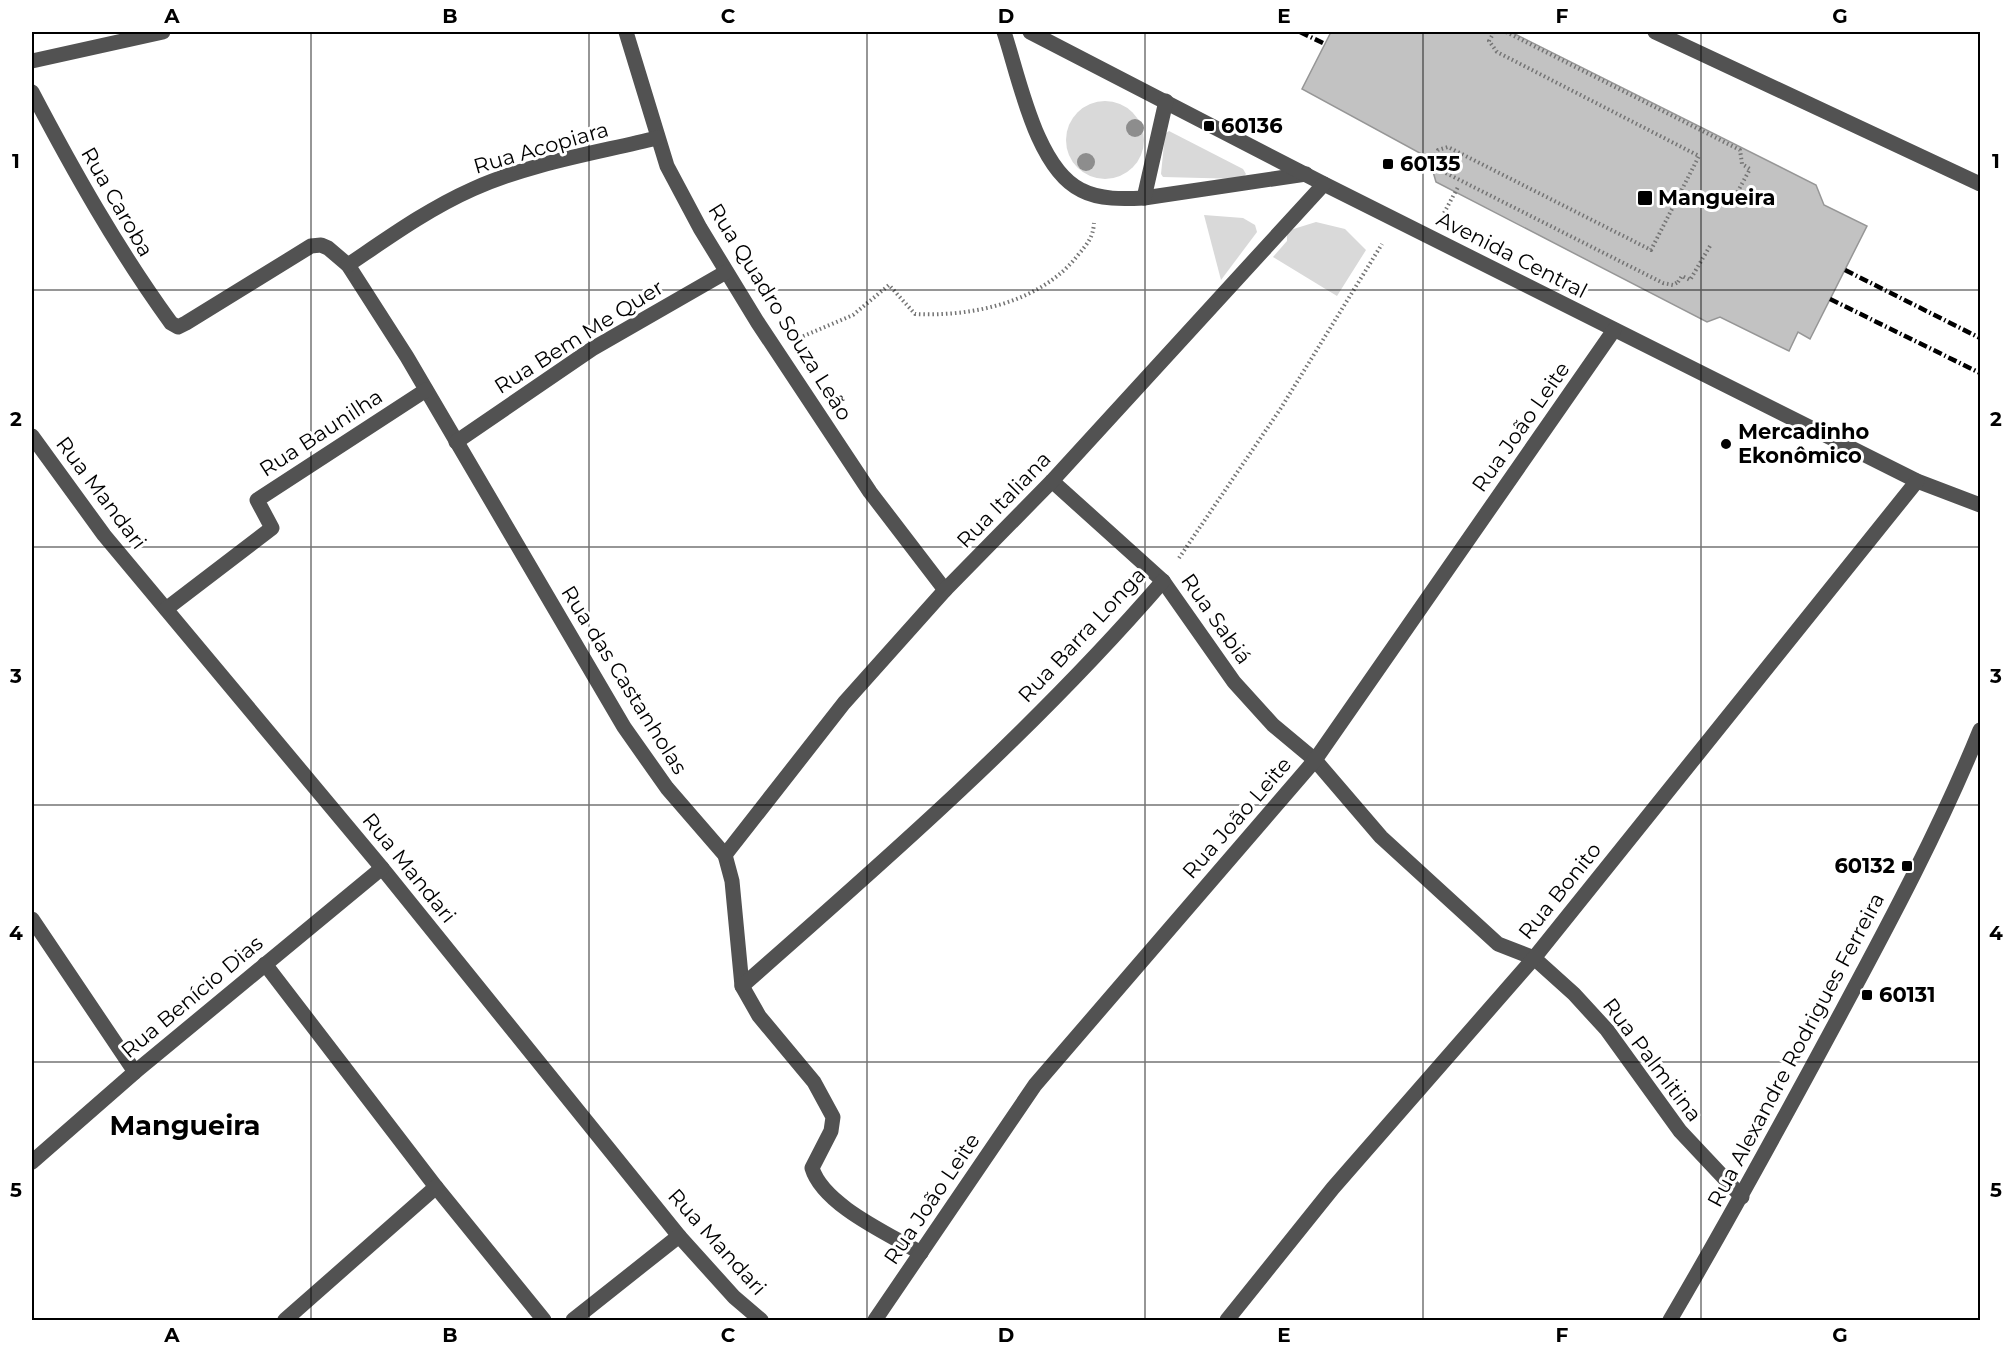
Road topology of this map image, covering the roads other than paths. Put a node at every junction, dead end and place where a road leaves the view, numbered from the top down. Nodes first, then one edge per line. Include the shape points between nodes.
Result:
1 (163, 32) edge
2 (626, 32) edge
3 (1004, 32) edge
4 (1030, 32) edge
5 (1655, 32) edge
6 (32, 61) edge
7 (32, 92) edge
8 (1166, 101) junction
9 (657, 138) junction
10 (1306, 174) junction
11 (1324, 184) junction
12 (1980, 184) edge
13 (1144, 198) junction
14 (343, 260) junction
15 (726, 272) junction
16 (1614, 330) junction
17 (426, 390) junction
18 (32, 436) edge
19 (456, 442) junction
20 (1052, 481) junction
21 (1917, 481) junction
22 (1980, 505) edge
23 (1163, 581) junction
24 (945, 590) junction
25 (166, 609) junction
26 (1980, 730) edge
27 (1315, 760) junction
28 (725, 855) junction
29 (382, 868) junction
30 (32, 919) edge
31 (1534, 958) junction
32 (265, 964) junction
33 (742, 986) junction
34 (135, 1072) junction
35 (32, 1162) edge
36 (436, 1187) junction
37 (1742, 1197) junction
38 (679, 1236) junction
39 (921, 1253) junction
40 (285, 1320) edge
41 (544, 1320) edge
42 (573, 1320) edge
43 (761, 1320) edge
44 (875, 1320) edge
45 (1227, 1320) edge
46 (1670, 1320) edge

1 - 6 street
2 - 9 street, Rua Quadro Souza Leão
3 - 13 street via 1040,143 1052,166 1081,191 1097,196
4 - 8 street, Avenida Central
5 - 12 street
7 - 14 street, Rua Caroba via 128,264 178,327 311,246 321,245
8 - 10 street, Avenida Central
8 - 13 street
9 - 14 street, Rua Acopiara via 527,169 472,189
9 - 15 street, Rua Quadro Souza Leão via 667,166
10 - 11 street, Avenida Central
10 - 13 street
11 - 16 street, Avenida Central
11 - 20 street, Rua Italiana
14 - 17 street, Rua das Castanholas
15 - 19 street, Rua Bem Me Quer via 592,349
15 - 24 street, Rua Quadro Souza Leão via 870,492
16 - 21 street, Avenida Central
16 - 27 street, Rua João Leite
17 - 19 street, Rua das Castanholas
17 - 25 street, Rua Baunilha via 257,500 272,528
18 - 25 street, Rua Mandari via 104,535
19 - 28 street, Rua das Castanholas via 624,727 667,788
20 - 23 street, Rua Sabiá
20 - 24 street, Rua Italiana
21 - 22 street, Avenida Central
21 - 31 street, Rua Bonito
23 - 27 street, Rua Sabiá via 1234,682 1273,725
23 - 33 street, Rua Barra Longa via 1106,647 892,855
24 - 28 street, Rua Italiana via 844,704
25 - 29 street, Rua Mandari
26 - 37 street, Rua Alexandre Rodrigues Ferreira via 1964,771 1875,951
27 - 31 street, Rua Palmitina via 1381,837 1465,917 1498,944
27 - 39 street, Rua João Leite via 1035,1085
28 - 33 street, Rua das Castanholas via 732,881
29 - 32 street, Rua Benício Dias
29 - 38 street, Rua Mandari
30 - 34 street
31 - 37 street, Rua Palmitina via 1607,1030 1680,1131
31 - 45 street, Rua Bonito via 1333,1188
32 - 34 street, Rua Benício Dias
32 - 36 street
33 - 39 street, Rua das Castanholas via 759,1016 814,1082 833,1117 831,1131 812,1168 815,1178 832,1198
34 - 35 street, Rua Benício Dias
36 - 40 street
36 - 41 street
37 - 46 street, Rua Alexandre Rodrigues Ferreira
38 - 42 street
38 - 43 street, Rua Mandari via 734,1297
39 - 44 street, Rua João Leite

